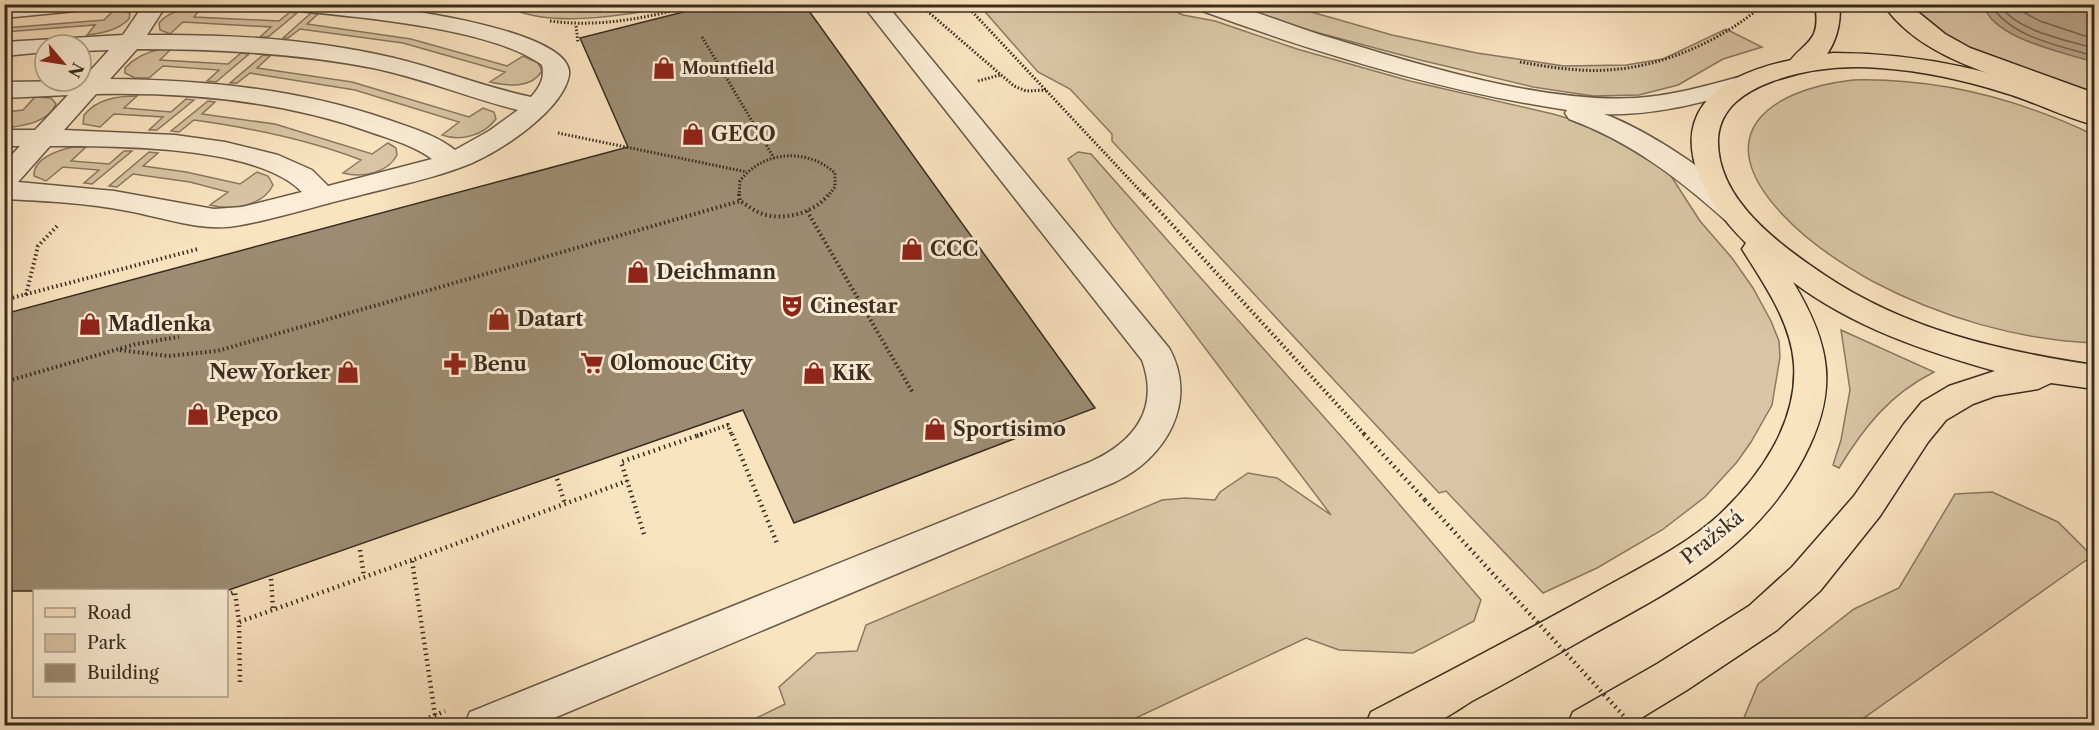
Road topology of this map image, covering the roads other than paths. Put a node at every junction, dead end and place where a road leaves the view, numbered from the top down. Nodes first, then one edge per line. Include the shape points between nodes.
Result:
1 (76, 4) edge
2 (156, 4) edge
3 (298, 4) edge
4 (873, 4) edge
5 (1205, 4) edge
6 (1827, 4) edge
7 (1882, 4) edge
8 (1894, 4) edge
9 (4, 11) edge
10 (130, 42) junction
11 (93, 43) edge
12 (33, 46) edge
13 (4, 49) edge
14 (1799, 65) junction
15 (1743, 84) junction
16 (93, 85) edge
17 (2006, 85) junction
18 (93, 87) edge
19 (33, 89) edge
20 (4, 90) edge
21 (85, 93) edge
22 (1516, 93) junction
23 (2094, 102) edge
24 (536, 106) junction
25 (2094, 117) edge
26 (44, 137) junction
27 (4, 138) edge
28 (451, 162) junction
29 (4, 180) edge
30 (4, 190) edge
31 (322, 196) junction
32 (1735, 214) junction
33 (2085, 376) edge
34 (485, 726) edge
35 (1386, 726) edge
36 (1588, 726) edge

1 - 9 street
2 - 10 street
3 - 24 street via 417,18 532,48 553,61 556,68 553,86
4 - 34 street via 1153,350 1165,378 1165,401 1158,423 1132,455 1085,480
5 - 22 street via 1352,54
6 - 14 main road via 1830,18 1824,41
7 - 17 main road via 1896,27 1923,50 1957,68
8 - 23 main road via 1918,27 1961,52
10 - 11 street
10 - 16 street
10 - 24 street via 254,45 345,56
12 - 13 street
14 - 15 main road
14 - 17 main road via 1851,60 1891,62
15 - 22 street via 1638,106
15 - 32 main road via 1713,112 1704,149 1719,191
17 - 25 main road
18 - 28 street via 211,92 308,105 385,127 439,150
19 - 20 street
21 - 26 street
22 - 32 street via 1630,134 1683,168
24 - 28 street via 498,138
26 - 27 street
26 - 29 street
26 - 31 street via 153,141 238,154 301,174
28 - 31 street
30 - 31 street via 127,201 215,220
32 - 33 main road via 1798,271 1882,319 1976,355
32 - 35 main road, Pražská via 1789,302 1808,346 1809,399 1795,442 1778,468 1732,525 1703,549
33 - 36 main road via 2032,377 1991,384 1934,411 1867,506 1806,579 1763,618

